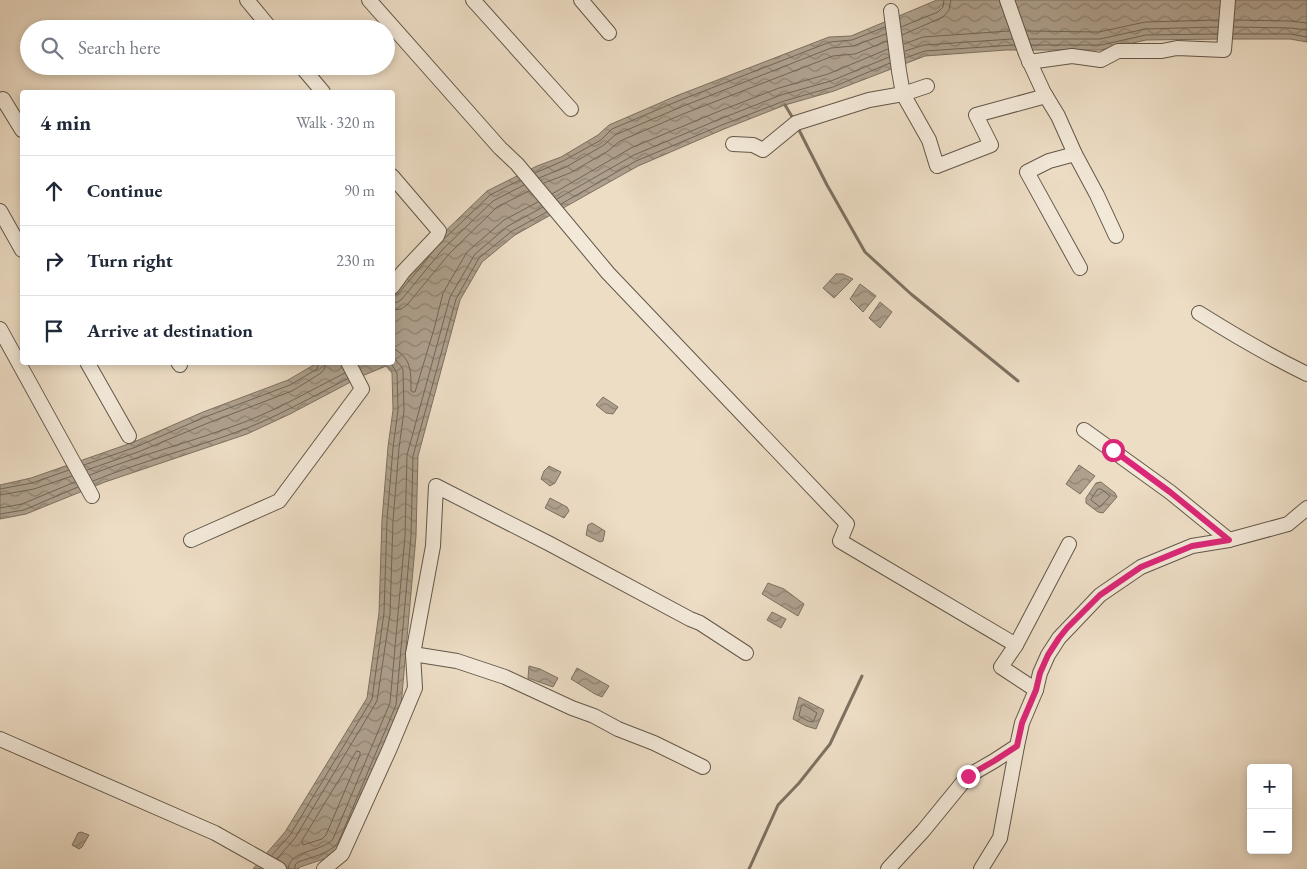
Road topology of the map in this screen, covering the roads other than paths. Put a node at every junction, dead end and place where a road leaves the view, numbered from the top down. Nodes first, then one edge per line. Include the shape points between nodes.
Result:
1 (247, 0) edge
2 (369, 0) edge
3 (473, 0) edge
4 (580, 0) edge
5 (1007, 0) edge
6 (1228, 0) edge
7 (891, 14) dead end
8 (264, 20) edge
9 (387, 20) edge
10 (395, 29) edge
11 (609, 33) dead end
12 (1028, 58) junction
13 (309, 75) edge
14 (928, 86) dead end
15 (321, 90) edge
16 (903, 94) junction
17 (1046, 96) junction
18 (0, 101) edge
19 (571, 109) dead end
20 (20, 127) edge
21 (734, 144) dead end
22 (1075, 154) junction
23 (395, 180) edge
24 (0, 211) edge
25 (1116, 236) dead end
26 (20, 246) edge
27 (1080, 268) dead end
28 (395, 283) edge
29 (1199, 313) dead end
30 (0, 329) edge
31 (89, 365) edge
32 (350, 365) edge
33 (1307, 374) edge
34 (1084, 430) dead end
35 (129, 436) dead end
36 (90, 493) dead end
37 (1307, 508) edge
38 (191, 540) dead end
39 (1229, 540) junction
40 (1069, 544) dead end
41 (1016, 645) junction
42 (746, 653) dead end
43 (413, 654) junction
44 (1036, 690) junction
45 (0, 739) edge
46 (1017, 746) junction
47 (703, 767) dead end
48 (279, 869) edge
49 (324, 869) edge
50 (888, 869) edge
51 (981, 869) edge

1 - 8 street
2 - 9 street
3 - 19 street
4 - 11 street
5 - 12 street
6 - 12 street via 1224,50 1118,51 1101,60 1072,56
7 - 16 street
10 - 41 street via 517,164 608,273 847,524 840,541
12 - 17 street
13 - 15 street
14 - 16 street
16 - 17 street via 929,140 937,166 991,145 976,115
16 - 21 street via 869,100 796,123 763,150 753,145
17 - 22 street
18 - 20 street via 3,99
22 - 25 street
22 - 27 street via 1026,172
23 - 28 street via 439,231
24 - 26 street
29 - 33 street
30 - 36 street
31 - 35 street
32 - 38 street via 362,389 279,501
34 - 39 street via 1170,492
37 - 39 street via 1288,524
39 - 44 street via 1192,546 1141,567 1100,595 1059,638 1040,673
40 - 41 street
41 - 44 street via 1001,667
42 - 43 street via 700,623 436,486 433,546
43 - 47 street via 457,661 506,677
43 - 49 street via 415,688 342,854
44 - 46 street via 1022,723
45 - 48 street via 215,833
46 - 50 street via 968,776
46 - 51 street via 1000,838

